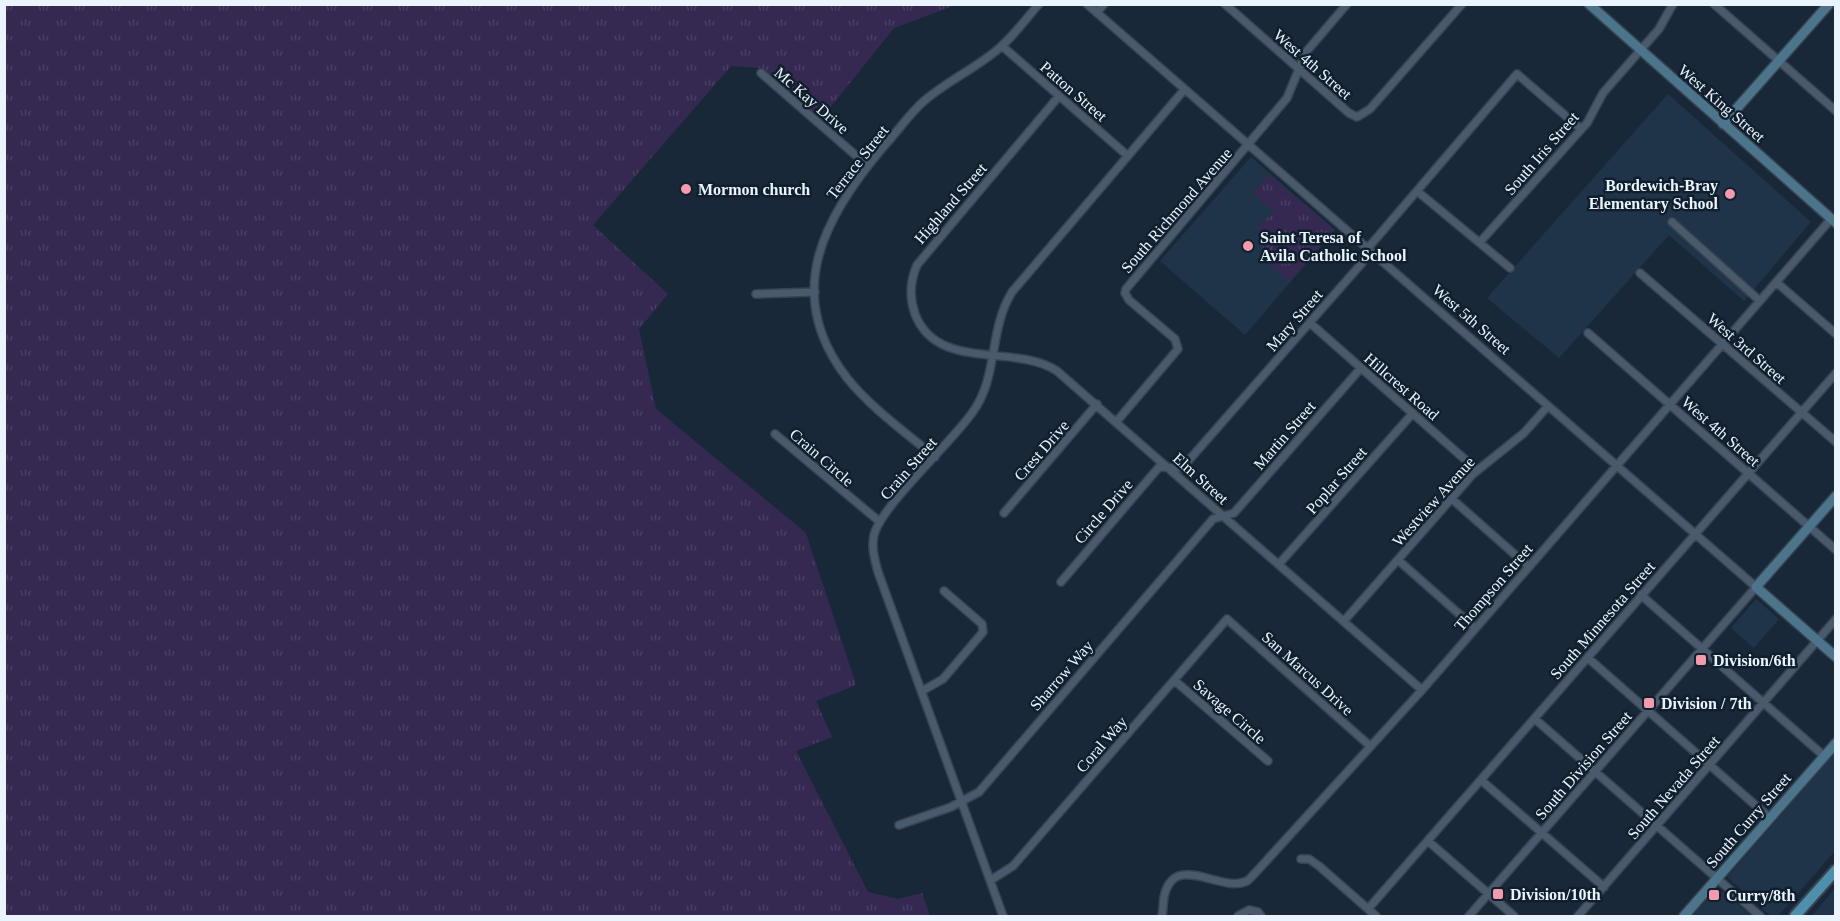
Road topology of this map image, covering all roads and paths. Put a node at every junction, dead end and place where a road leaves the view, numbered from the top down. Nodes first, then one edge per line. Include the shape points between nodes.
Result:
1 (1039, 4) edge
2 (1087, 4) edge
3 (1104, 4) edge
4 (1347, 4) edge
5 (1462, 4) edge
6 (1589, 4) edge
7 (1673, 4) edge
8 (1714, 4) edge
9 (1829, 4) edge
10 (1226, 5) edge
11 (1097, 12) junction
12 (1002, 46) junction
13 (1641, 51) junction
14 (1779, 62) junction
15 (1299, 69) junction
16 (761, 73) dead end
17 (1184, 90) junction
18 (1059, 96) junction
19 (1836, 111) edge
20 (1723, 124) junction
21 (1581, 129) junction
22 (1249, 145) junction
23 (1128, 156) junction
24 (868, 166) junction
25 (1417, 191) junction
26 (1833, 221) edge
27 (1672, 222) dead end
28 (1480, 242) junction
29 (1368, 248) junction
30 (1510, 268) dead end
31 (1640, 273) dead end
32 (1776, 282) junction
33 (815, 292) junction
34 (756, 294) dead end
35 (1760, 301) junction
36 (1310, 322) junction
37 (1588, 333) dead end
38 (1836, 334) edge
39 (935, 340) joint
40 (1723, 345) junction
41 (992, 354) junction
42 (1361, 368) junction
43 (1836, 374) edge
44 (1097, 404) junction
45 (1669, 405) junction
46 (1548, 406) junction
47 (1413, 413) junction
48 (1801, 413) junction
49 (1117, 421) junction
50 (775, 434) dead end
51 (1836, 442) edge
52 (935, 457) junction
53 (1616, 465) junction
54 (1170, 469) junction
55 (1477, 470) junction
56 (1748, 473) junction
57 (1836, 496) edge
58 (1452, 499) junction
59 (1004, 513) dead end
60 (1224, 516) junction
61 (880, 522) junction
62 (1809, 527) junction
63 (1695, 534) junction
64 (1836, 550) edge
65 (1398, 560) junction
66 (1280, 564) junction
67 (1529, 567) junction
68 (1061, 582) dead end
69 (1756, 587) junction
70 (944, 591) dead end
71 (1641, 595) junction
72 (1227, 619) joint
73 (1836, 619) edge
74 (1344, 621) junction
75 (1475, 628) junction
76 (1816, 641) junction
77 (1702, 649) junction
78 (1836, 657) edge
79 (1588, 658) junction
80 (1174, 680) junction
81 (1422, 690) junction
82 (921, 691) junction
83 (1763, 703) junction
84 (1649, 711) junction
85 (1535, 719) junction
86 (1836, 743) edge
87 (1370, 747) junction
88 (1824, 756) junction
89 (1268, 761) dead end
90 (1711, 765) junction
91 (1596, 772) junction
92 (1481, 780) junction
93 (961, 801) junction
94 (1770, 818) junction
95 (899, 825) dead end
96 (1657, 826) junction
97 (1543, 833) junction
98 (1428, 841) junction
99 (1300, 859) dead end
100 (1835, 872) edge
101 (1717, 879) junction
102 (991, 880) junction
103 (1604, 887) junction
104 (1489, 894) junction
105 (1368, 909) junction
106 (1003, 916) edge
107 (1162, 916) edge
108 (1238, 916) edge
109 (1261, 916) edge
110 (1376, 916) edge
111 (1469, 916) edge
112 (1514, 916) edge
113 (1578, 916) edge
114 (1684, 916) edge
115 (1760, 916) edge
116 (1795, 916) edge

1 - 12 street, Terrace Street
2 - 11 street, West 5th Street
3 - 11 street
4 - 15 street, South Richmond Avenue via 1306,52
5 - 15 street, West 4th Street via 1370,110 1357,117
6 - 13 street, West King Street
7 - 13 street, South Iris Street
8 - 14 street
9 - 14 street
10 - 15 street, West 4th Street
11 - 17 street, West 5th Street
12 - 18 street, Patton Street
12 - 24 street, Terrace Street via 924,101
13 - 20 street, West King Street
13 - 21 street, South Iris Street via 1604,93
14 - 19 street
14 - 20 street
15 - 22 street, South Richmond Avenue via 1287,98
16 - 24 street, Mc Kay Drive
17 - 22 street, West 5th Street
17 - 23 street, Crain Street
18 - 23 street, Patton Street
18 - 39 street, Highland Street via 917,265 912,281 913,307 919,323
20 - 26 street, West King Street
21 - 25 street, Mary Street via 1517,74
21 - 28 street, South Iris Street
22 - 29 street, West 5th Street
22 - 49 street, South Richmond Avenue via 1126,289 1129,300 1174,339 1178,349
23 - 41 street, Crain Street via 1012,292 996,329
24 - 33 street, Terrace Street via 830,221 819,257
25 - 28 street
25 - 29 street, Mary Street
26 - 32 street, Thompson Street
27 - 35 street
28 - 30 street
29 - 36 street, Mary Street via 1362,263
29 - 46 street, West 5th Street
31 - 40 street, West 3rd Street
32 - 35 street, Thompson Street
32 - 38 street
33 - 34 street
33 - 52 street, Terrace Street via 821,329 846,376 860,393
35 - 40 street, Thompson Street
36 - 42 street, Hillcrest Road
36 - 54 street, Mary Street via 1182,468
37 - 45 street, West 4th Street
39 - 41 street, Elm Street via 953,350
40 - 45 street, Thompson Street
40 - 48 street, West 3rd Street
41 - 44 street, Elm Street via 1024,357 1049,365
41 - 52 street, Crain Street via 990,373 978,405
42 - 47 street, Hillcrest Road
42 - 60 street, Martin Street via 1234,513
43 - 48 street, South Minnesota Street
44 - 49 street, Elm Street
44 - 59 street, Crest Drive
45 - 53 street, Thompson Street
45 - 56 street, West 4th Street
46 - 53 street, West 5th Street
46 - 55 street, Westview Avenue via 1524,433
47 - 55 street, Hillcrest Road
47 - 66 street, Poplar Street
48 - 51 street, West 3rd Street
48 - 56 street, South Minnesota Street
49 - 54 street, Elm Street
50 - 61 street, Crain Circle
52 - 61 street, Crain Street
53 - 63 street, West 5th Street
53 - 67 street, Thompson Street
54 - 60 street, Elm Street
54 - 68 street, Circle Drive via 1159,467
55 - 58 street, Westview Avenue
56 - 62 street, West 4th Street
56 - 63 street, South Minnesota Street
57 - 62 street, South Division Street
58 - 65 street, Westview Avenue
58 - 67 street
60 - 66 street, Elm Street
60 - 93 street, Sharrow Way via 1213,519 979,792
61 - 82 street, Crain Street via 873,555
62 - 64 street, West 4th Street
62 - 69 street, South Division Street
63 - 69 street, West 5th Street
63 - 71 street, South Minnesota Street
65 - 74 street, Westview Avenue
65 - 75 street
66 - 74 street, Elm Street
67 - 75 street, Thompson Street
69 - 76 street, West 5th Street
69 - 77 street, South Division Street
70 - 82 street via 982,624 983,632 943,679
71 - 77 street
71 - 79 street, South Minnesota Street
72 - 80 street, Coral Way
72 - 87 street, San Marcus Drive
73 - 76 street, South Nevada Street
74 - 81 street, Elm Street
75 - 81 street, Thompson Street
76 - 78 street, West 5th Street
76 - 83 street, South Nevada Street
77 - 83 street
77 - 84 street, South Division Street
79 - 84 street
79 - 85 street, South Minnesota Street
80 - 89 street, Savage Circle
80 - 102 street, Coral Way via 1013,866
81 - 87 street, Thompson Street
82 - 93 street, Crain Street
83 - 88 street
83 - 90 street, South Nevada Street
84 - 90 street
84 - 91 street, South Division Street
85 - 91 street
85 - 92 street, South Minnesota Street
86 - 88 street, South Curry Street
87 - 107 street, Thompson Street via 1246,881 1229,884 1194,873 1183,875 1173,881 1164,895
88 - 94 street, South Curry Street
90 - 94 street
90 - 96 street, South Nevada Street
91 - 96 street
91 - 97 street, South Division Street
92 - 97 street
92 - 98 street, South Minnesota Street
93 - 95 street, Sharrow Way
93 - 102 street, Crain Street
94 - 101 street, South Curry Street
96 - 101 street
96 - 103 street, South Nevada Street
97 - 103 street
97 - 104 street, South Division Street
98 - 104 street
98 - 105 street, South Minnesota Street
99 - 105 street via 1309,859
100 - 116 main road
101 - 114 street, South Curry Street
101 - 115 street
102 - 106 street, Crain Street
103 - 113 street, South Nevada Street
104 - 111 street, South Division Street
104 - 112 street
105 - 110 street
108 - 109 street via 1249,910

